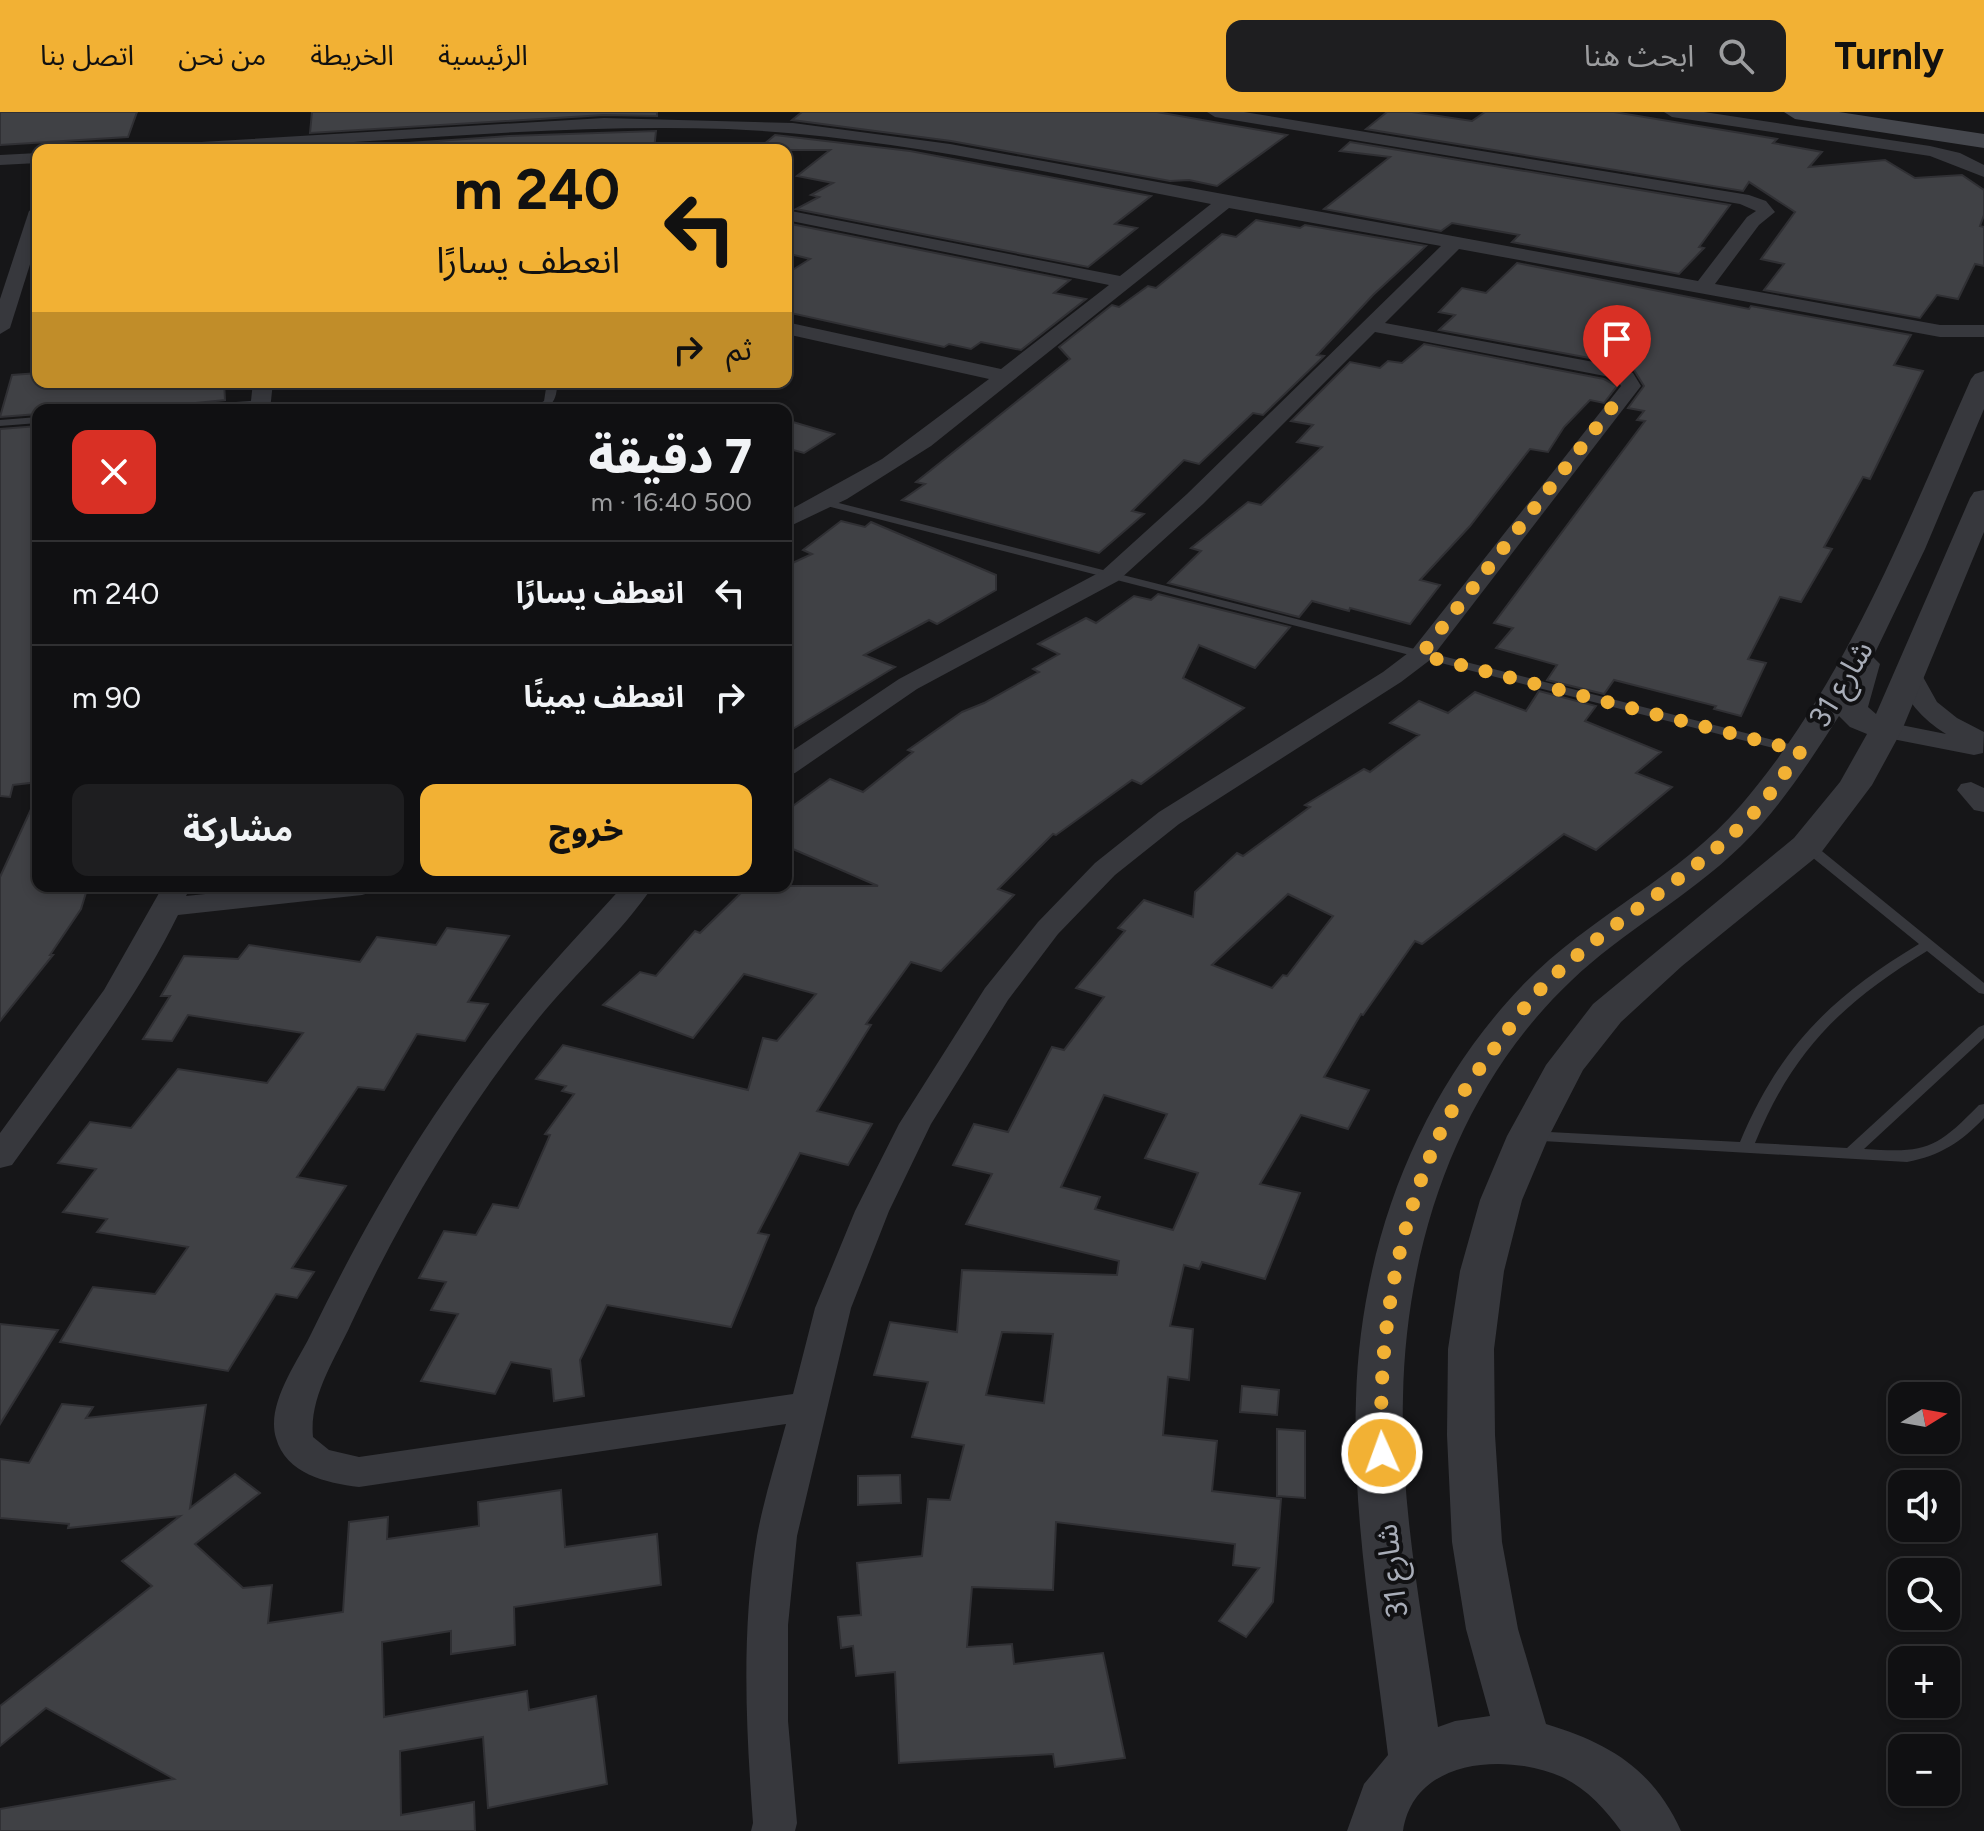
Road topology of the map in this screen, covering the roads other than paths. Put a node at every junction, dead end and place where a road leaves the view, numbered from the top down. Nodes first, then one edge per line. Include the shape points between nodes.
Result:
1 (1215, 112) edge
2 (1350, 112) edge
3 (1672, 112) edge
4 (1795, 112) edge
5 (1874, 112) edge
6 (737, 118) edge
7 (1984, 129) edge
8 (1327, 130) junction
9 (1984, 141) edge
10 (319, 144) edge
11 (32, 158) edge
12 (0, 160) edge
13 (1984, 172) edge
14 (1225, 202) junction
15 (792, 216) edge
16 (32, 229) edge
17 (1454, 244) junction
18 (1123, 282) junction
19 (1703, 287) junction
20 (1372, 326) junction
21 (0, 328) edge
22 (792, 329) edge
23 (1940, 331) junction
24 (1984, 331) edge
25 (1984, 349) edge
26 (1005, 376) junction
27 (1984, 379) edge
28 (261, 398) edge
29 (214, 404) edge
30 (32, 420) edge
31 (0, 423) edge
32 (1984, 498) edge
33 (827, 503) junction
34 (792, 518) edge
35 (1110, 576) junction
36 (1873, 630) junction
37 (1421, 655) junction
38 (1909, 673) junction
39 (1886, 730) junction
40 (1984, 742) edge
41 (1984, 748) edge
42 (1801, 751) junction
43 (792, 763) edge
44 (1807, 846) junction
45 (248, 892) edge
46 (634, 892) edge
47 (172, 896) edge
48 (1929, 944) junction
49 (1984, 990) edge
50 (1984, 1030) edge
51 (1984, 1109) edge
52 (1528, 1136) junction
53 (1745, 1148) junction
54 (1849, 1155) junction
55 (0, 1157) edge
56 (809, 1406) junction
57 (1524, 1740) junction
58 (1416, 1762) junction
59 (1368, 1827) edge
60 (776, 1828) edge
61 (1653, 1831) edge

1 - 8 street
2 - 8 street
3 - 13 street via 1930,151
4 - 9 main road
5 - 7 main road
6 - 10 street
6 - 14 street via 901,142
8 - 19 street via 1722,197 1749,208 1753,221
11 - 12 street
14 - 17 street
14 - 18 street
15 - 18 street
16 - 21 street
17 - 19 street
17 - 20 street
18 - 26 street
19 - 23 street
20 - 35 street
20 - 37 street via 1573,366 1610,379 1620,397
22 - 26 street
23 - 24 street
23 - 25 street
26 - 33 street via 923,441
27 - 36 street, شارع 31
28 - 29 lane
30 - 31 lane
32 - 38 street, شارع 31
33 - 34 street
33 - 35 lane
35 - 37 lane
35 - 43 street via 948,660
36 - 39 street via 1851,709
36 - 42 street, شارع 31
37 - 42 lane
37 - 56 street via 1169,818 1105,869 1048,928 996,995 909,1137 872,1211 833,1308
38 - 39 street, شارع 31
38 - 40 street via 1923,704
39 - 41 street
39 - 44 street, شارع 31 via 1855,785
42 - 58 street, شارع 31 via 1750,817 1535,995 1487,1057 1437,1138 1406,1224 1379,1397 1386,1538
44 - 48 lane
44 - 52 street, شارع 31 via 1607,1013 1566,1065
45 - 47 street
46 - 56 street via 493,1055 423,1156 358,1270 292,1427 302,1451 326,1469 359,1472
47 - 55 street via 147,946 89,1035
48 - 49 lane
48 - 53 lane via 1865,984 1812,1033 1761,1104
50 - 54 lane
51 - 54 lane via 1953,1141 1925,1154
52 - 53 lane
52 - 57 street, شارع 31 via 1501,1200 1482,1271 1471,1363 1477,1542 1492,1629
53 - 54 lane
56 - 60 street via 777,1536 768,1625 767,1721
57 - 58 street via 1485,1738 1448,1746
57 - 61 street via 1584,1761 1635,1802
58 - 59 street via 1392,1787

